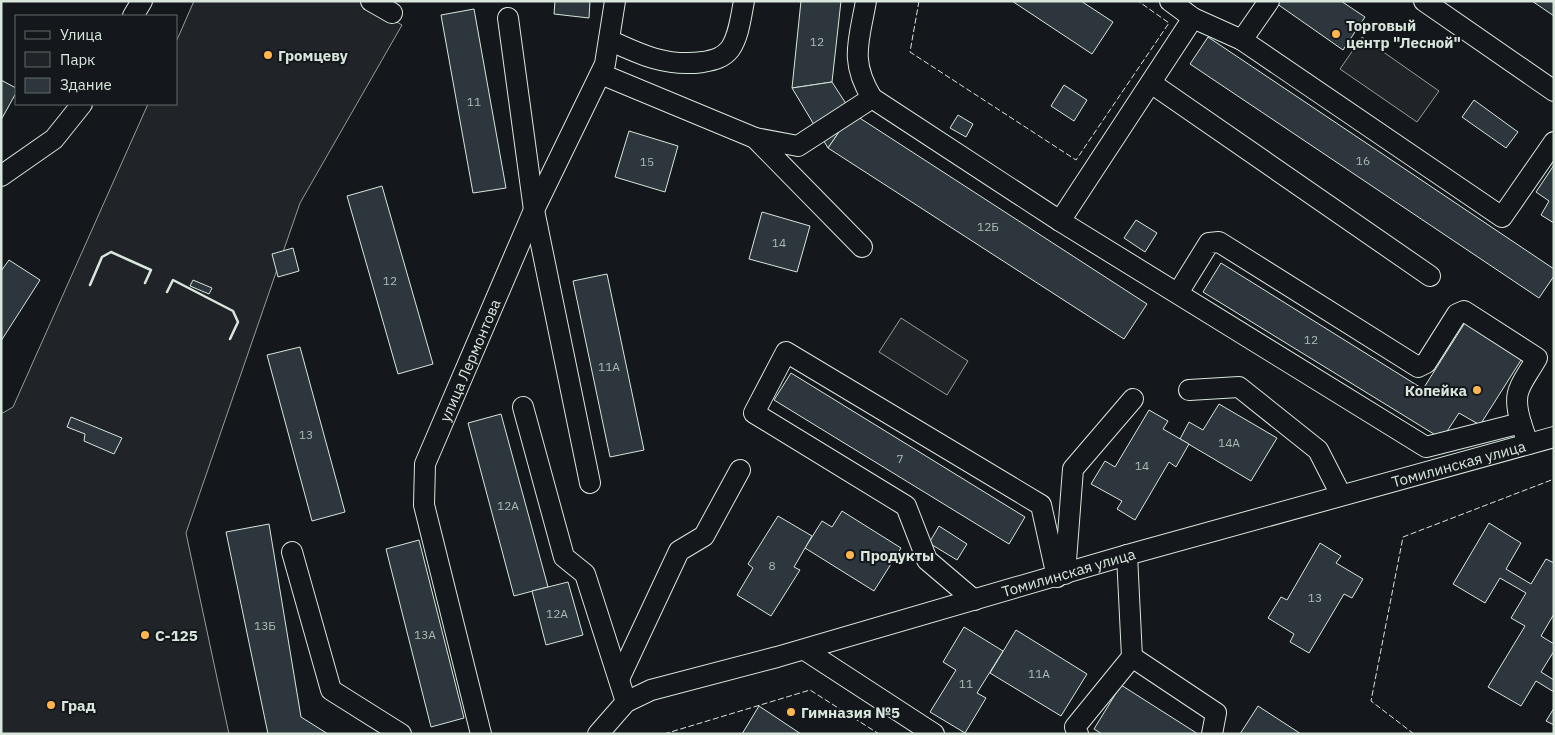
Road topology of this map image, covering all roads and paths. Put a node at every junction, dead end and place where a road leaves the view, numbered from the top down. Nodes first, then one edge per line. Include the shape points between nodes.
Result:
1 (142, 1) edge
2 (615, 1) edge
3 (744, 1) edge
4 (866, 1) edge
5 (1170, 1) edge
6 (1269, 1) edge
7 (1424, 1) edge
8 (134, 15) edge
9 (508, 18) dead end
10 (1193, 18) junction
11 (609, 40) junction
12 (1242, 40) junction
13 (601, 74) junction
14 (1151, 83) junction
15 (1554, 91) edge
16 (872, 98) junction
17 (81, 105) edge
18 (755, 138) junction
19 (1554, 142) edge
20 (1, 176) edge
21 (534, 210) junction
22 (1060, 221) junction
23 (862, 246) dead end
24 (1430, 276) dead end
25 (1178, 293) junction
26 (1189, 390) dead end
27 (1134, 399) dead end
28 (523, 407) dead end
29 (1522, 423) junction
30 (1554, 437) edge
31 (1528, 444) junction
32 (740, 470) dead end
33 (590, 483) dead end
34 (1341, 495) junction
35 (292, 552) dead end
36 (1127, 555) junction
37 (1061, 576) junction
38 (974, 600) junction
39 (805, 650) junction
40 (1132, 657) junction
41 (619, 679) junction
42 (626, 702) junction
43 (400, 734) edge
44 (481, 734) edge
45 (598, 734) edge
46 (934, 734) edge
47 (1078, 734) edge
48 (1212, 734) edge

1 - 8 street
2 - 11 street, улица Лермонтова
3 - 11 street via 730,49 718,60 663,63
4 - 16 street via 856,61 862,82
5 - 10 street
6 - 12 street
7 - 15 street
9 - 21 street
10 - 12 street
10 - 14 street
11 - 13 street, улица Лермонтова
12 - 19 street via 1502,217
13 - 18 street
13 - 21 street, улица Лермонтова
14 - 22 street
14 - 24 street
16 - 18 street via 798,146
16 - 22 street
17 - 20 street via 54,138
18 - 23 street
21 - 33 street
21 - 44 street, улица Лермонтова via 425,464 424,505
22 - 25 street
25 - 29 street via 1426,447
25 - 29 street via 1209,243 1219,242 1418,367 1426,363 1457,314 1464,311 1537,358 1516,394 1516,407
26 - 34 street via 1239,387 1318,450
27 - 37 street via 1073,469
28 - 41 street via 564,557 585,574
29 - 31 street
30 - 31 street, Томилинская улица
31 - 34 street, Томилинская улица
32 - 41 street via 704,536 679,551
34 - 36 street, Томилинская улица
35 - 43 street via 331,690
36 - 37 street, Томилинская улица
36 - 40 street
37 - 38 street, Томилинская улица
37 - 38 street via 1041,505 786,352 754,413 906,506 927,560
38 - 39 street, Томилинская улица
39 - 42 street, Томилинская улица via 651,690
39 - 46 street
40 - 47 street via 1076,727
40 - 48 street via 1216,713
41 - 42 street
42 - 45 street, Томилинская улица

